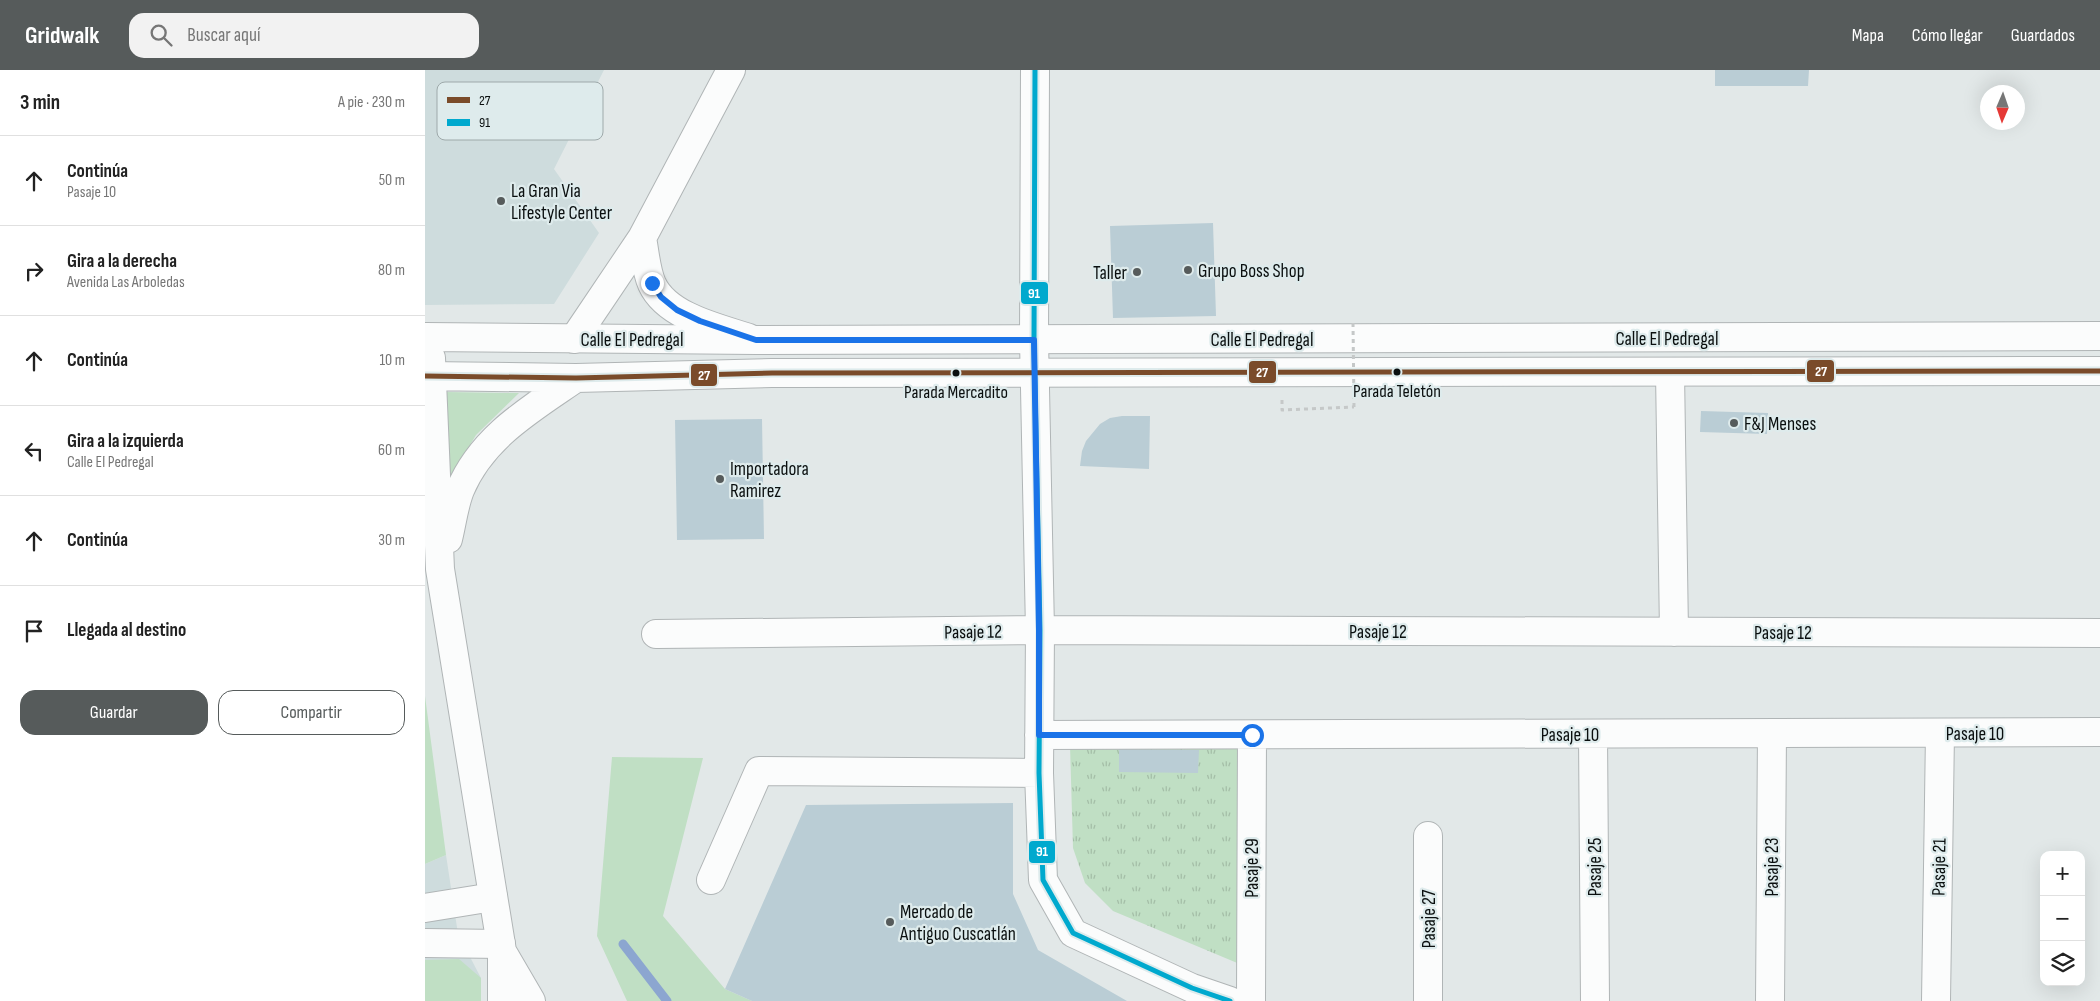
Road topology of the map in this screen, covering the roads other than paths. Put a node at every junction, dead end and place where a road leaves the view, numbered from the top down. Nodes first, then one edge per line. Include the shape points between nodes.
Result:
1 (1035, 70) edge
2 (727, 72) edge
3 (642, 238) junction
4 (2100, 336) edge
5 (427, 337) edge
6 (574, 339) junction
7 (756, 340) junction
8 (1034, 340) junction
9 (2100, 371) edge
10 (1670, 372) junction
11 (1035, 373) junction
12 (429, 376) edge
13 (576, 378) junction
14 (425, 526) edge
15 (440, 569) junction
16 (1039, 630) junction
17 (1674, 632) junction
18 (656, 634) dead end
19 (2100, 634) edge
20 (2100, 732) edge
21 (1772, 733) junction
22 (1940, 733) junction
23 (1593, 734) junction
24 (1039, 735) junction
25 (1252, 735) junction
26 (1039, 773) junction
27 (1428, 836) dead end
28 (711, 880) dead end
29 (493, 897) junction
30 (425, 908) edge
31 (425, 943) edge
32 (501, 948) junction
33 (502, 1001) edge
34 (531, 1001) edge
35 (1230, 1001) edge
36 (1251, 1001) edge
37 (1428, 1001) edge
38 (1595, 1001) edge
39 (1770, 1001) edge
40 (1936, 1001) edge

1 - 8 street
2 - 3 street
3 - 6 street
3 - 7 street via 652,283 668,303 700,321
4 - 8 street, Calle El Pedregal
5 - 6 street, Calle El Pedregal
5 - 12 street
6 - 7 street, Calle El Pedregal
7 - 8 street, Calle El Pedregal
8 - 11 street
9 - 10 street, Calle El Pedregal
10 - 11 street, Calle El Pedregal
10 - 17 street
11 - 13 street, Calle El Pedregal via 772,373
11 - 16 street
12 - 13 street, Calle El Pedregal
12 - 15 street
13 - 15 street via 512,421 479,456 459,491
14 - 15 street
15 - 29 street
16 - 17 street, Pasaje 12
16 - 18 street, Pasaje 12
16 - 24 street
17 - 19 street, Pasaje 12
20 - 22 street, Pasaje 10
21 - 22 street, Pasaje 10
21 - 23 street, Pasaje 10
21 - 39 street, Pasaje 23
22 - 40 street, Pasaje 21
23 - 25 street, Pasaje 10
23 - 38 street, Pasaje 25
24 - 25 street, Pasaje 10
24 - 26 street
25 - 36 street, Pasaje 29
26 - 28 street via 759,771
26 - 35 street via 1043,880 1073,933 1192,988
27 - 37 street, Pasaje 27
29 - 30 street
29 - 32 street
31 - 32 street
32 - 33 street
32 - 34 street

